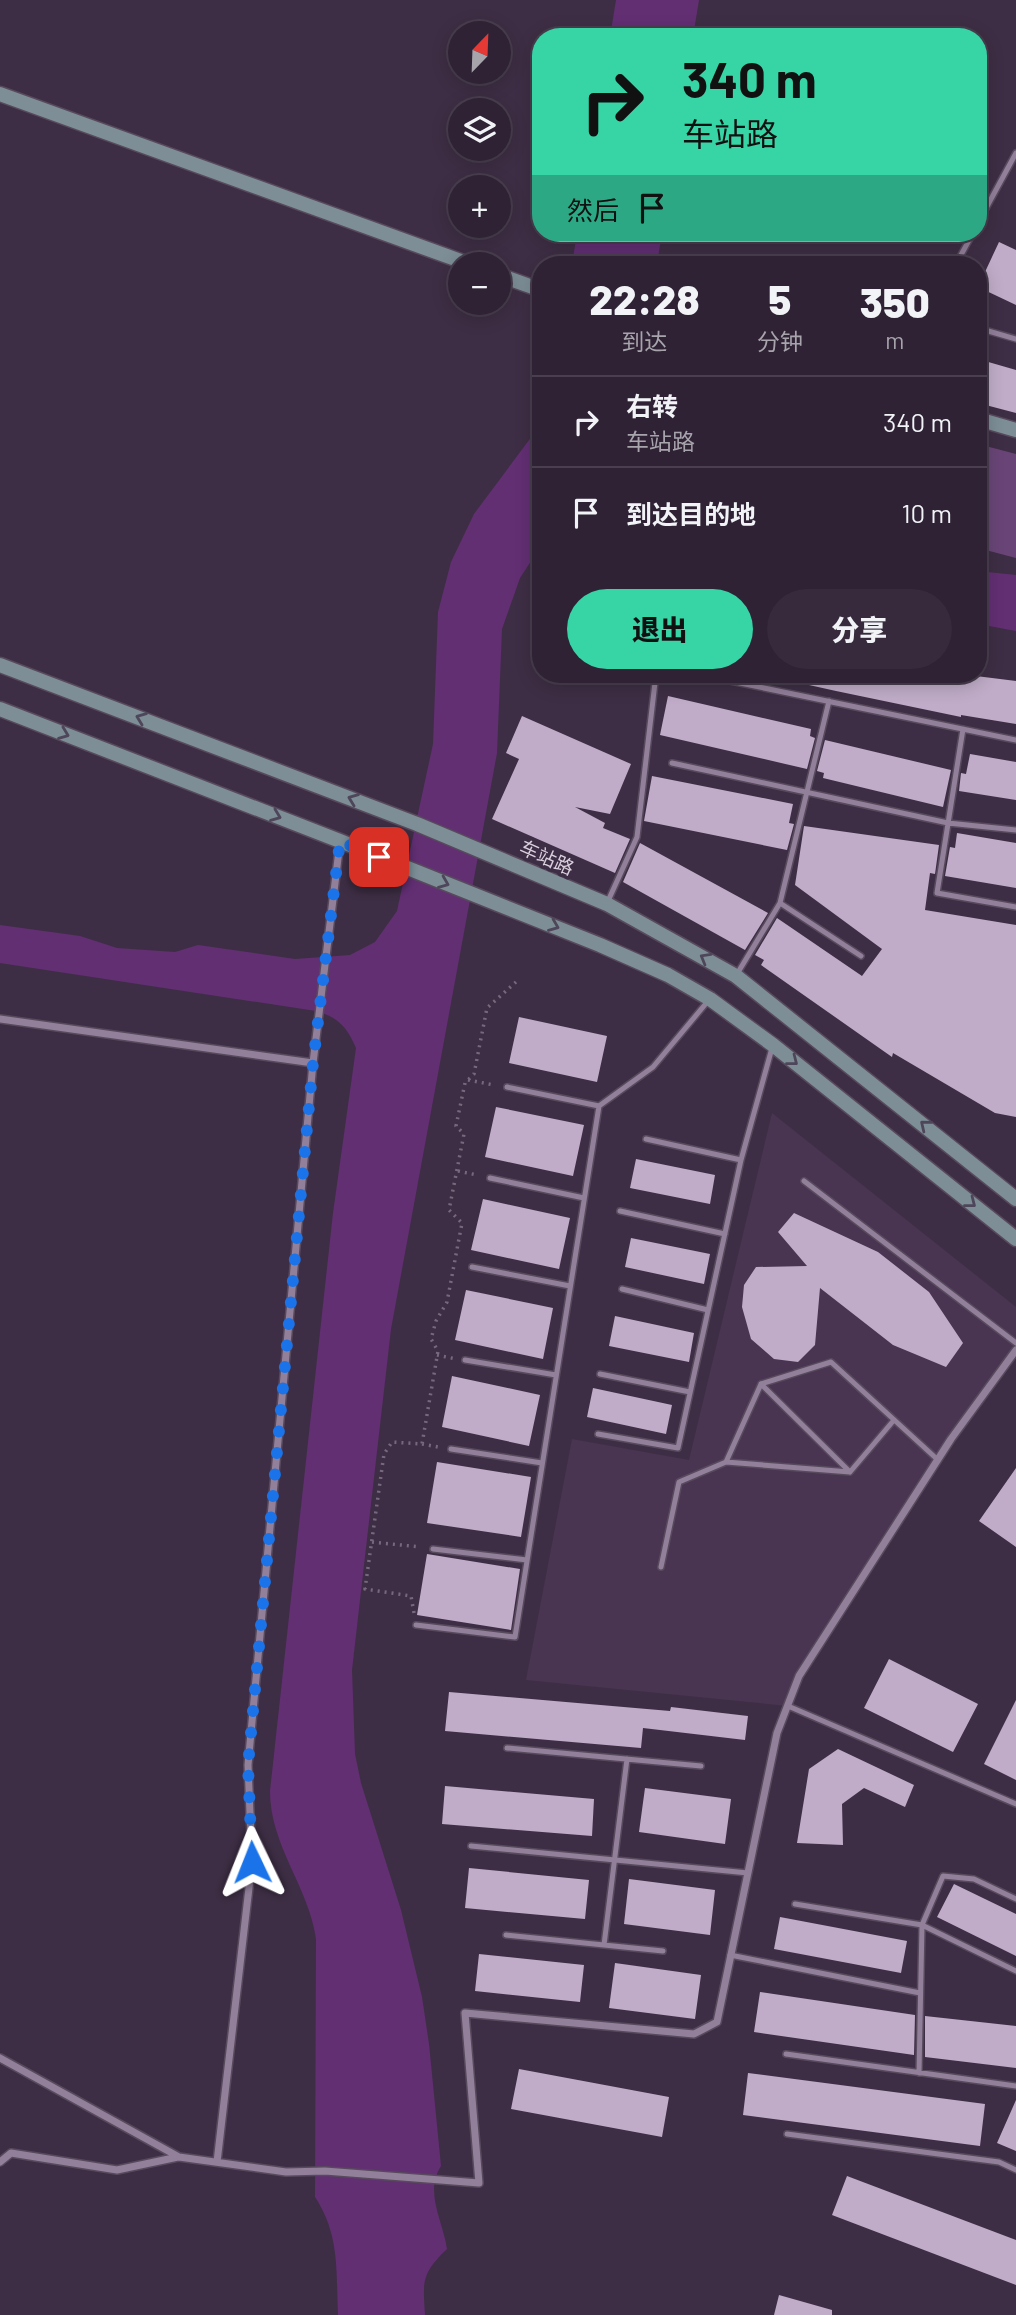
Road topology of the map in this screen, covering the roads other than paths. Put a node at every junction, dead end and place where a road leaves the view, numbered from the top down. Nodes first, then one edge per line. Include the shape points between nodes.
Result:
1 (0, 94) edge
2 (1016, 153) edge
3 (987, 206) edge
4 (448, 256) edge
5 (511, 279) edge
6 (532, 287) edge
7 (987, 331) edge
8 (1016, 339) edge
9 (987, 422) edge
10 (1016, 430) edge
11 (0, 665) edge
12 (655, 683) edge
13 (740, 683) edge
14 (829, 701) junction
15 (0, 709) edge
16 (963, 729) junction
17 (1016, 740) edge
18 (672, 763) dead end
19 (806, 792) junction
20 (948, 823) junction
21 (1016, 830) edge
22 (340, 841) junction
23 (780, 903) junction
24 (607, 904) junction
25 (1016, 907) edge
26 (860, 956) dead end
27 (736, 976) junction
28 (709, 999) junction
29 (0, 1019) edge
30 (772, 1045) junction
31 (313, 1063) junction
32 (507, 1087) road end
33 (599, 1106) junction
34 (646, 1139) dead end
35 (741, 1160) junction
36 (490, 1178) road end
37 (804, 1181) dead end
38 (584, 1198) junction
39 (1016, 1199) edge
40 (620, 1211) dead end
41 (725, 1234) junction
42 (1016, 1239) edge
43 (472, 1267) dead end
44 (570, 1286) junction
45 (622, 1289) dead end
46 (708, 1310) junction
47 (1016, 1343) edge
48 (1016, 1350) edge
49 (464, 1360) road end
50 (600, 1374) dead end
51 (556, 1375) junction
52 (761, 1384) junction
53 (690, 1392) junction
54 (894, 1420) junction
55 (598, 1434) dead end
56 (451, 1449) road end
57 (938, 1460) junction
58 (726, 1462) junction
59 (542, 1463) junction
60 (850, 1472) junction
61 (433, 1549) road end
62 (527, 1560) junction
63 (661, 1567) dead end
64 (416, 1625) road end
65 (788, 1706) junction
66 (507, 1748) dead end
67 (627, 1759) junction
68 (701, 1766) dead end
69 (1016, 1804) edge
70 (471, 1846) dead end
71 (615, 1860) junction
72 (748, 1873) junction
73 (1016, 1899) edge
74 (795, 1903) dead end
75 (922, 1925) junction
76 (506, 1935) dead end
77 (604, 1945) junction
78 (663, 1951) dead end
79 (730, 1955) junction
80 (1016, 1971) edge
81 (920, 1993) junction
82 (786, 2054) dead end
83 (0, 2058) edge
84 (919, 2073) junction
85 (1016, 2086) edge
86 (787, 2134) dead end
87 (179, 2157) junction
88 (0, 2162) edge
89 (217, 2162) junction
90 (1016, 2170) edge

1 - 4 main road
2 - 3 lane
5 - 6 main road
7 - 8 lane
9 - 10 main road
24 -> 11 main road, 车站路 via 417,824
12 - 24 lane via 637,837
13 - 14 lane
14 - 16 lane
14 - 19 lane
15 -> 22 main road
16 - 17 lane
16 - 20 lane
18 - 19 lane
19 - 20 lane
19 - 23 lane
20 - 21 lane
20 - 25 lane via 937,893
22 -> 28 main road via 600,945
22 - 31 street
23 - 26 lane
23 - 27 lane
27 -> 24 main road, 车站路
39 -> 27 main road, 车站路
28 - 30 main road
28 - 33 lane via 653,1067
29 - 31 street
30 - 35 lane
30 -> 42 main road
31 - 89 street via 248,1765 252,1862
32 - 33 lane
33 - 38 lane
34 - 35 lane
35 - 41 lane
36 - 38 lane
37 - 47 lane
38 - 44 lane
40 - 41 lane
41 - 46 lane
43 - 44 lane
44 - 51 lane
45 - 46 lane
46 - 53 lane
48 - 57 street
49 - 51 lane
50 - 53 lane
51 - 59 lane
52 - 54 lane via 831,1362
52 - 58 lane
52 - 60 lane
53 - 55 lane via 678,1448
54 - 57 lane
54 - 60 lane
56 - 59 lane
57 - 65 street via 799,1676
58 - 60 lane
58 - 63 lane via 680,1482
59 - 62 lane
61 - 62 lane
62 - 64 lane via 515,1637
65 - 69 lane
65 - 72 street via 777,1733
66 - 67 lane
67 - 68 lane
67 - 71 lane
70 - 71 lane
71 - 72 lane
71 - 77 lane
72 - 79 street
73 - 75 lane via 974,1880 943,1876
74 - 75 lane
75 - 80 lane
75 - 81 lane
76 - 77 lane
77 - 78 lane
79 - 81 lane
79 - 89 street via 717,2022 694,2034 465,2013 479,2183 286,2172
81 - 84 lane
82 - 84 lane
83 - 87 street
84 - 85 lane
86 - 90 lane via 999,2162
87 - 88 street via 117,2170 11,2153
87 - 89 street

